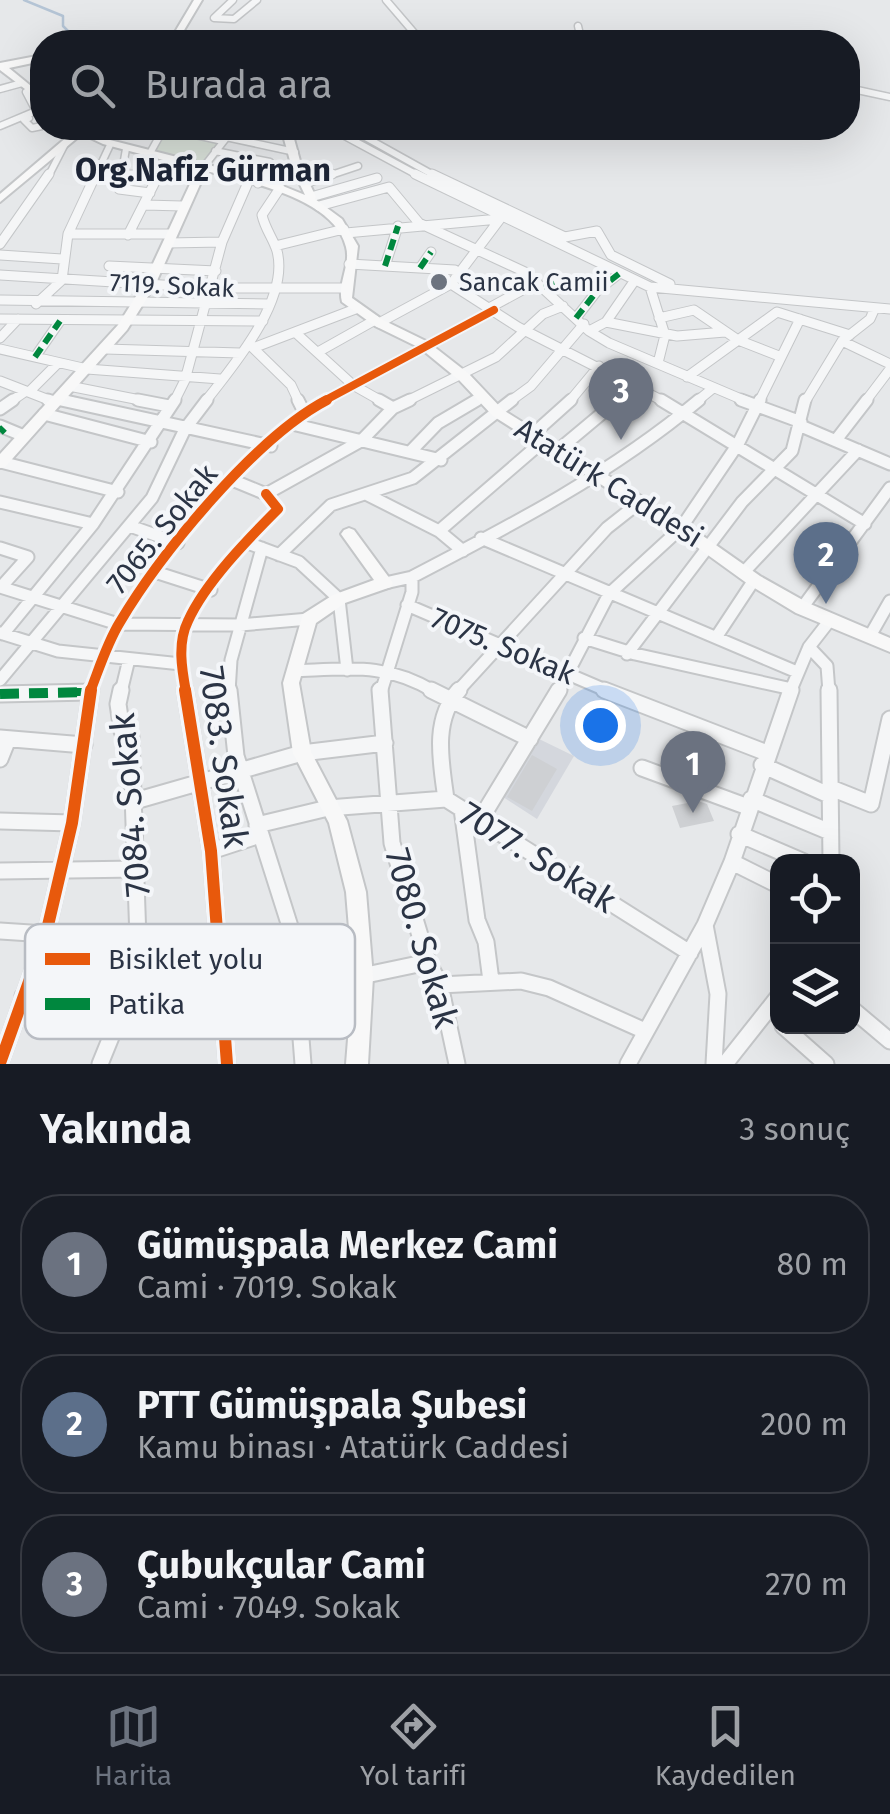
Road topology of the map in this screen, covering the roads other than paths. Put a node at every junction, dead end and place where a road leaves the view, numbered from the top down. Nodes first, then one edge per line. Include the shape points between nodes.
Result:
1 (198, 0) edge
2 (233, 0) edge
3 (257, 0) edge
4 (386, 0) edge
5 (578, 26) dead end
6 (180, 30) edge
7 (412, 30) edge
8 (579, 30) edge
9 (30, 62) edge
10 (3, 70) edge
11 (30, 84) edge
12 (30, 86) edge
13 (0, 89) edge
14 (860, 90) edge
15 (890, 96) edge
16 (30, 114) edge
17 (0, 126) edge
18 (70, 140) edge
19 (100, 140) edge
20 (157, 140) edge
21 (223, 140) edge
22 (253, 140) edge
23 (291, 140) edge
24 (351, 140) edge
25 (367, 140) edge
26 (65, 144) junction
27 (110, 145) junction
28 (126, 149) junction
29 (215, 151) junction
30 (295, 152) junction
31 (149, 155) junction
32 (167, 160) junction
33 (358, 166) dead end
34 (202, 168) junction
35 (122, 175) junction
36 (158, 175) junction
37 (377, 178) dead end
38 (254, 182) junction
39 (280, 188) junction
40 (150, 193) junction
41 (312, 195) junction
42 (0, 199) edge
43 (145, 205) junction
44 (182, 206) junction
45 (501, 217) junction
46 (418, 223) junction
47 (398, 226) junction
48 (345, 231) junction
49 (68, 234) junction
50 (128, 235) junction
51 (169, 239) junction
52 (1, 242) edge
53 (222, 242) junction
54 (274, 246) junction
55 (480, 249) junction
56 (431, 252) dead end
57 (0, 256) edge
58 (62, 259) junction
59 (348, 264) junction
60 (109, 266) dead end
61 (385, 266) junction
62 (156, 268) junction
63 (420, 268) junction
64 (455, 270) junction
65 (216, 271) junction
66 (620, 274) junction
67 (0, 275) edge
68 (62, 280) junction
69 (566, 280) dead end
70 (635, 280) junction
71 (451, 284) junction
72 (540, 284) junction
73 (148, 285) junction
74 (650, 287) junction
75 (211, 288) junction
76 (344, 288) junction
77 (273, 289) junction
78 (0, 300) edge
79 (38, 302) junction
80 (138, 304) junction
81 (269, 304) junction
82 (205, 305) junction
83 (562, 306) junction
84 (890, 306) edge
85 (358, 308) junction
86 (875, 308) junction
87 (492, 309) junction
88 (659, 318) junction
89 (0, 319) edge
90 (17, 320) junction
91 (800, 320) junction
92 (60, 321) junction
93 (263, 322) junction
94 (377, 322) junction
95 (606, 322) junction
96 (126, 324) junction
97 (199, 324) junction
98 (583, 324) junction
99 (526, 332) junction
100 (726, 332) junction
101 (297, 334) junction
102 (666, 335) junction
103 (0, 338) edge
104 (846, 338) junction
105 (738, 340) junction
106 (424, 345) junction
107 (251, 346) junction
108 (0, 349) edge
109 (105, 349) junction
110 (562, 349) junction
111 (193, 350) junction
112 (318, 352) junction
113 (240, 353) junction
114 (779, 356) junction
115 (34, 357) junction
116 (58, 363) junction
117 (658, 363) junction
118 (598, 366) junction
119 (890, 367) edge
120 (87, 369) junction
121 (186, 376) junction
122 (464, 377) junction
123 (687, 377) junction
124 (220, 379) junction
125 (0, 381) edge
126 (632, 383) junction
127 (353, 385) junction
128 (70, 386) junction
129 (712, 390) junction
130 (28, 392) junction
131 (482, 396) junction
132 (56, 400) junction
133 (755, 404) junction
134 (169, 406) junction
135 (0, 408) edge
136 (393, 408) junction
137 (304, 412) junction
138 (498, 413) junction
139 (44, 414) junction
140 (684, 414) junction
141 (292, 424) junction
142 (801, 424) junction
143 (162, 426) junction
144 (2, 428) edge
145 (185, 429) junction
146 (24, 436) junction
147 (537, 439) junction
148 (836, 440) junction
149 (360, 441) junction
150 (151, 442) junction
151 (738, 444) junction
152 (271, 446) junction
153 (858, 450) junction
154 (558, 451) junction
155 (410, 452) junction
156 (442, 460) junction
157 (0, 462) edge
158 (890, 464) edge
159 (776, 466) junction
160 (598, 476) junction
161 (232, 480) junction
162 (890, 488) edge
163 (118, 492) junction
164 (266, 494) junction
165 (818, 494) junction
166 (368, 495) junction
167 (0, 502) edge
168 (640, 502) junction
169 (94, 524) junction
170 (864, 524) junction
171 (130, 526) junction
172 (681, 528) junction
173 (439, 531) junction
174 (349, 534) dead end
175 (481, 538) junction
176 (245, 542) junction
177 (178, 543) junction
178 (710, 547) junction
179 (0, 548) edge
180 (262, 548) junction
181 (463, 551) junction
182 (279, 555) junction
183 (154, 572) junction
184 (562, 576) junction
185 (748, 576) junction
186 (412, 577) junction
187 (385, 583) junction
188 (0, 587) edge
189 (211, 590) junction
190 (610, 594) junction
191 (32, 599) junction
192 (338, 599) junction
193 (890, 601) edge
194 (407, 605) junction
195 (802, 608) junction
196 (63, 610) junction
197 (657, 614) junction
198 (310, 619) junction
199 (830, 620) junction
200 (187, 622) junction
201 (118, 624) junction
202 (240, 625) junction
203 (2, 633) edge
204 (716, 636) junction
205 (870, 636) junction
206 (584, 638) junction
207 (35, 642) junction
208 (500, 645) junction
209 (890, 646) edge
210 (809, 647) junction
211 (627, 654) junction
212 (101, 657) junction
213 (129, 659) junction
214 (181, 664) junction
215 (348, 670) junction
216 (386, 670) junction
217 (293, 671) junction
218 (797, 672) junction
219 (567, 673) junction
220 (0, 680) edge
221 (792, 689) junction
222 (90, 692) junction
223 (0, 694) edge
224 (449, 701) junction
225 (889, 727) edge
226 (4, 739) edge
227 (530, 740) junction
228 (385, 743) junction
229 (84, 745) junction
230 (302, 752) junction
231 (765, 759) junction
232 (0, 760) edge
233 (642, 768) dead end
234 (241, 772) junction
235 (202, 784) junction
236 (832, 792) junction
237 (446, 800) junction
238 (390, 801) junction
239 (135, 802) junction
240 (749, 803) junction
241 (328, 808) junction
242 (462, 809) junction
243 (480, 820) junction
244 (0, 821) edge
245 (72, 823) junction
246 (259, 830) junction
247 (830, 832) junction
248 (739, 834) junction
249 (211, 851) junction
250 (785, 854) edge
251 (831, 854) edge
252 (732, 862) junction
253 (138, 869) junction
254 (0, 872) edge
255 (61, 874) junction
256 (770, 881) edge
257 (48, 924) edge
258 (139, 924) edge
259 (217, 924) edge
260 (291, 924) edge
261 (704, 925) junction
262 (0, 931) edge
263 (25, 933) edge
264 (690, 952) junction
265 (428, 962) junction
266 (364, 977) junction
267 (355, 979) edge
268 (492, 981) junction
269 (440, 986) junction
270 (25, 991) edge
271 (23, 996) joint
272 (770, 1014) edge
273 (860, 1016) edge
274 (7, 1024) edge
275 (645, 1031) junction
276 (792, 1034) edge
277 (111, 1039) edge
278 (225, 1039) edge
279 (302, 1039) edge
280 (890, 1042) edge
281 (0, 1063) edge
282 (100, 1064) edge
283 (227, 1064) edge
284 (303, 1064) edge
285 (357, 1064) edge
286 (457, 1064) edge
287 (628, 1064) edge
288 (714, 1064) edge
289 (725, 1064) edge
290 (826, 1064) edge

1 - 6 main road
2 - 3 street via 214,18 234,19
4 - 7 street
5 - 8 street
9 - 10 main road
10 - 11 main road
12 - 13 street
14 - 15 street
16 - 17 street
18 - 26 main road
19 - 27 main road
20 - 31 street
21 - 29 street
22 - 30 street
23 - 30 main road
24 - 45 street
25 - 84 street via 565,237 597,231 611,255 661,282
26 - 42 main road
26 - 52 street
27 - 28 main road
27 - 49 street
28 - 31 main road
28 - 35 street
29 - 34 street
29 - 38 street via 270,162
30 - 41 main road
31 - 32 main road
32 - 34 main road
32 - 36 street
33 - 41 street
34 - 38 main road
34 - 44 main road
35 - 36 street
35 - 40 street via 119,189
36 - 40 street
37 - 41 street
38 - 39 main road
38 - 53 street
39 - 41 main road
39 - 54 street via 262,221
40 - 43 street
41 - 46 street via 389,187
41 - 48 main road
43 - 44 street
43 - 50 street
44 - 51 main road
45 - 46 street
45 - 55 street
45 - 66 street
46 - 47 street
46 - 55 street
47 - 48 street
47 - 61 street
48 - 54 street
48 - 59 main road via 353,248
49 - 50 street
49 - 58 street
50 - 51 street
51 - 53 street
51 - 62 main road
53 - 65 street
54 - 77 street
55 - 64 street
55 - 72 street
56 - 63 street
57 - 58 street
58 - 68 street
59 - 61 street
59 - 76 main road
60 - 62 street
61 - 63 street
62 - 65 street
62 - 73 main road
63 - 64 street
64 - 71 street
65 - 75 street
66 - 70 street
66 - 98 street via 598,291
67 - 68 street, 7119. Sokak
68 - 73 street, 7119. Sokak
68 - 79 street
69 - 72 street, 7065. Sokak
70 - 74 street
70 - 95 street
71 - 87 street
71 - 94 street
72 - 83 street
72 - 87 street, 7065. Sokak
73 - 75 street, 7119. Sokak
73 - 80 main road
74 - 86 street
74 - 88 street
75 - 77 street, 7119. Sokak
75 - 82 street
76 - 77 street, 7119. Sokak
76 - 85 main road, Atatürk Caddesi
77 - 81 street
78 - 79 street
79 - 80 street
79 - 90 street
80 - 82 street
80 - 96 main road
81 - 82 street
81 - 93 street
82 - 97 street
83 - 98 street
83 - 99 street
84 - 86 street
85 - 94 main road, Atatürk Caddesi
85 - 101 street
86 - 104 street
87 - 99 street
87 - 106 street, 7065. Sokak
88 - 100 street via 694,310
88 - 102 street
89 - 90 street
90 - 92 street
90 - 103 street
91 - 104 street
91 - 105 street via 777,312
91 - 114 street
92 - 96 street
92 - 115 street
93 - 97 street
93 - 107 street
94 - 106 main road, Atatürk Caddesi
94 - 112 street
95 - 98 street
95 - 102 street
96 - 97 street
96 - 109 main road
97 - 111 street
98 - 110 street
98 - 117 street
99 - 110 street
99 - 122 street
100 - 102 street
100 - 105 street
101 - 107 street
101 - 112 street
102 - 117 street
104 - 119 street
104 - 142 street via 806,397
105 - 114 street
105 - 123 street
106 - 122 main road, Atatürk Caddesi
106 - 127 street, 7065. Sokak
107 - 113 street
107 - 137 street via 291,386
108 - 115 street
109 - 111 street
109 - 120 main road
110 - 118 street
110 - 138 street
111 - 113 street
111 - 121 street
112 - 127 street
113 - 124 street
114 - 133 street
115 - 116 street
116 - 120 street
116 - 130 street
117 - 123 street
118 - 126 street
118 - 147 street
119 - 148 street
120 - 121 street
120 - 128 main road
121 - 124 street
121 - 134 street
122 - 131 main road, Atatürk Caddesi
122 - 136 street
123 - 129 street
124 - 145 street
125 - 130 street
126 - 140 street
126 - 154 street
127 - 136 street
127 - 137 street, 7065. Sokak
128 - 132 main road
128 - 134 street
129 - 133 street
129 - 140 street
130 - 132 street
130 - 135 street
131 - 138 main road, Atatürk Caddesi
131 - 155 street via 438,423
132 - 139 main road
132 - 143 street
133 - 142 street
133 - 151 street
134 - 143 street
136 - 149 street
137 - 141 street, 7065. Sokak
138 - 147 main road, Atatürk Caddesi
138 - 156 street
139 - 146 main road
139 - 150 street
140 - 151 street
140 - 160 street
141 - 149 street
141 - 152 street, 7065. Sokak
142 - 148 street
142 - 159 street via 792,451
143 - 145 street
143 - 150 street
144 - 146 street
145 - 152 street
145 - 171 street via 170,467
146 - 157 main road
147 - 154 main road, Atatürk Caddesi
147 - 173 street
148 - 153 street
149 - 155 street
149 - 164 street
150 - 163 street
151 - 159 street
151 - 172 street
152 - 161 street, 7065. Sokak
153 - 158 street
153 - 165 street
154 - 160 main road, Atatürk Caddesi
155 - 156 street
156 - 166 street
157 - 163 street
159 - 165 street
159 - 178 street
160 - 168 main road, Atatürk Caddesi
160 - 175 street
161 - 164 street
161 - 177 street, 7065. Sokak
162 - 170 street
163 - 169 street
164 - 176 street, 7083. Sokak via 278,510
165 - 170 street
165 - 185 street
166 - 173 street
166 - 182 street via 331,505
167 - 169 street
168 - 172 main road, Atatürk Caddesi
168 - 184 street
169 - 191 street
170 - 195 street
171 - 177 street, 7065. Sokak
171 - 196 street
172 - 178 main road, Atatürk Caddesi
172 - 190 street
173 - 181 street
174 - 187 main road
175 - 181 street
175 - 184 street
176 - 180 street
176 - 189 street, 7083. Sokak
177 - 183 street, 7065. Sokak
178 - 185 main road, Atatürk Caddesi
178 - 197 street
179 - 188 street via 28,556
180 - 182 street
180 - 202 street
181 - 186 street
182 - 192 street via 299,562
183 - 189 street
183 - 201 street, 7065. Sokak
184 - 190 street
184 - 208 street
185 - 195 main road, Atatürk Caddesi
185 - 204 street
186 - 187 street
186 - 194 street, 7080. Sokak
187 - 192 main road
188 - 191 street
189 - 200 street, 7083. Sokak
190 - 197 street
190 - 206 street
191 - 196 street
191 - 203 street
192 - 198 main road
192 - 215 street
193 - 205 street
194 - 208 street, 7075. Sokak
194 - 216 street, 7080. Sokak
195 - 199 main road, Atatürk Caddesi
196 - 201 street
196 - 207 street
197 - 204 street
197 - 211 street
198 - 202 street
198 - 217 main road
199 - 205 main road, Atatürk Caddesi
199 - 210 street
200 - 201 street
200 - 202 street
200 - 214 street, 7083. Sokak
201 - 212 street, 7065. Sokak
202 - 234 street via 228,701
203 - 207 street, 7083. Sokak
204 - 218 street
205 - 209 main road, Atatürk Caddesi
206 - 211 street
206 - 219 street
207 - 212 street, 7083. Sokak
207 - 220 street
208 - 219 street, 7075. Sokak
208 - 224 street
210 - 218 street
210 - 236 street via 826,666
211 - 221 street
212 - 213 street, 7083. Sokak
212 - 222 street, 7065. Sokak
213 - 214 street, 7083. Sokak
213 - 239 street, 7084. Sokak via 118,704 122,730 130,737
214 - 235 street, 7083. Sokak
215 - 216 street
215 - 217 street
216 - 224 street
216 - 228 street, 7080. Sokak via 380,684
217 - 230 main road
218 - 221 street
219 - 227 street
219 - 231 street, 7075. Sokak
221 - 231 street
222 - 223 street
222 - 229 street, 7065. Sokak
224 - 227 street
224 - 237 street via 439,743
225 - 236 street, 7075. Sokak via 872,804
226 - 229 street
226 - 232 street
227 - 243 street
228 - 230 street
228 - 238 street, 7080. Sokak
229 - 245 street, 7065. Sokak
230 - 234 street
230 - 241 main road
231 - 236 street, 7075. Sokak
231 - 240 street
233 - 240 street
234 - 235 street
234 - 246 street
235 - 239 street
235 - 249 street, 7083. Sokak
236 - 247 street
237 - 238 street, 7077. Sokak
237 - 242 street, 7077. Sokak
238 - 241 street, 7077. Sokak
238 - 265 street, 7080. Sokak via 392,842
239 - 253 street, 7084. Sokak
240 - 247 street
240 - 248 street
241 - 246 street, 7077. Sokak
241 - 266 main road via 354,882
242 - 243 street, 7077. Sokak
242 - 268 street
243 - 264 street, 7077. Sokak
244 - 245 street
245 - 255 street, 7065. Sokak
246 - 249 street, 7077. Sokak
246 - 260 street
247 - 251 street
248 - 250 street
248 - 252 street
249 - 259 street, 7083. Sokak
252 - 256 street
252 - 261 street
253 - 255 street
253 - 258 street, 7084. Sokak
254 - 255 street
255 - 257 street, 7065. Sokak
261 - 264 street
261 - 288 street via 719,1005
262 - 263 street
264 - 275 street
265 - 266 street
265 - 269 street, 7080. Sokak
266 - 267 street
266 - 285 main road
268 - 269 street
268 - 275 street via 548,988
269 - 286 street, 7080. Sokak
270 - 271 street, 7065. Sokak
271 - 274 street, 7065. Sokak
272 - 289 street
273 - 280 street
274 - 281 street, 7065. Sokak
275 - 287 street
276 - 290 street
277 - 282 street, 7084. Sokak
278 - 283 street, 7083. Sokak
279 - 284 street

